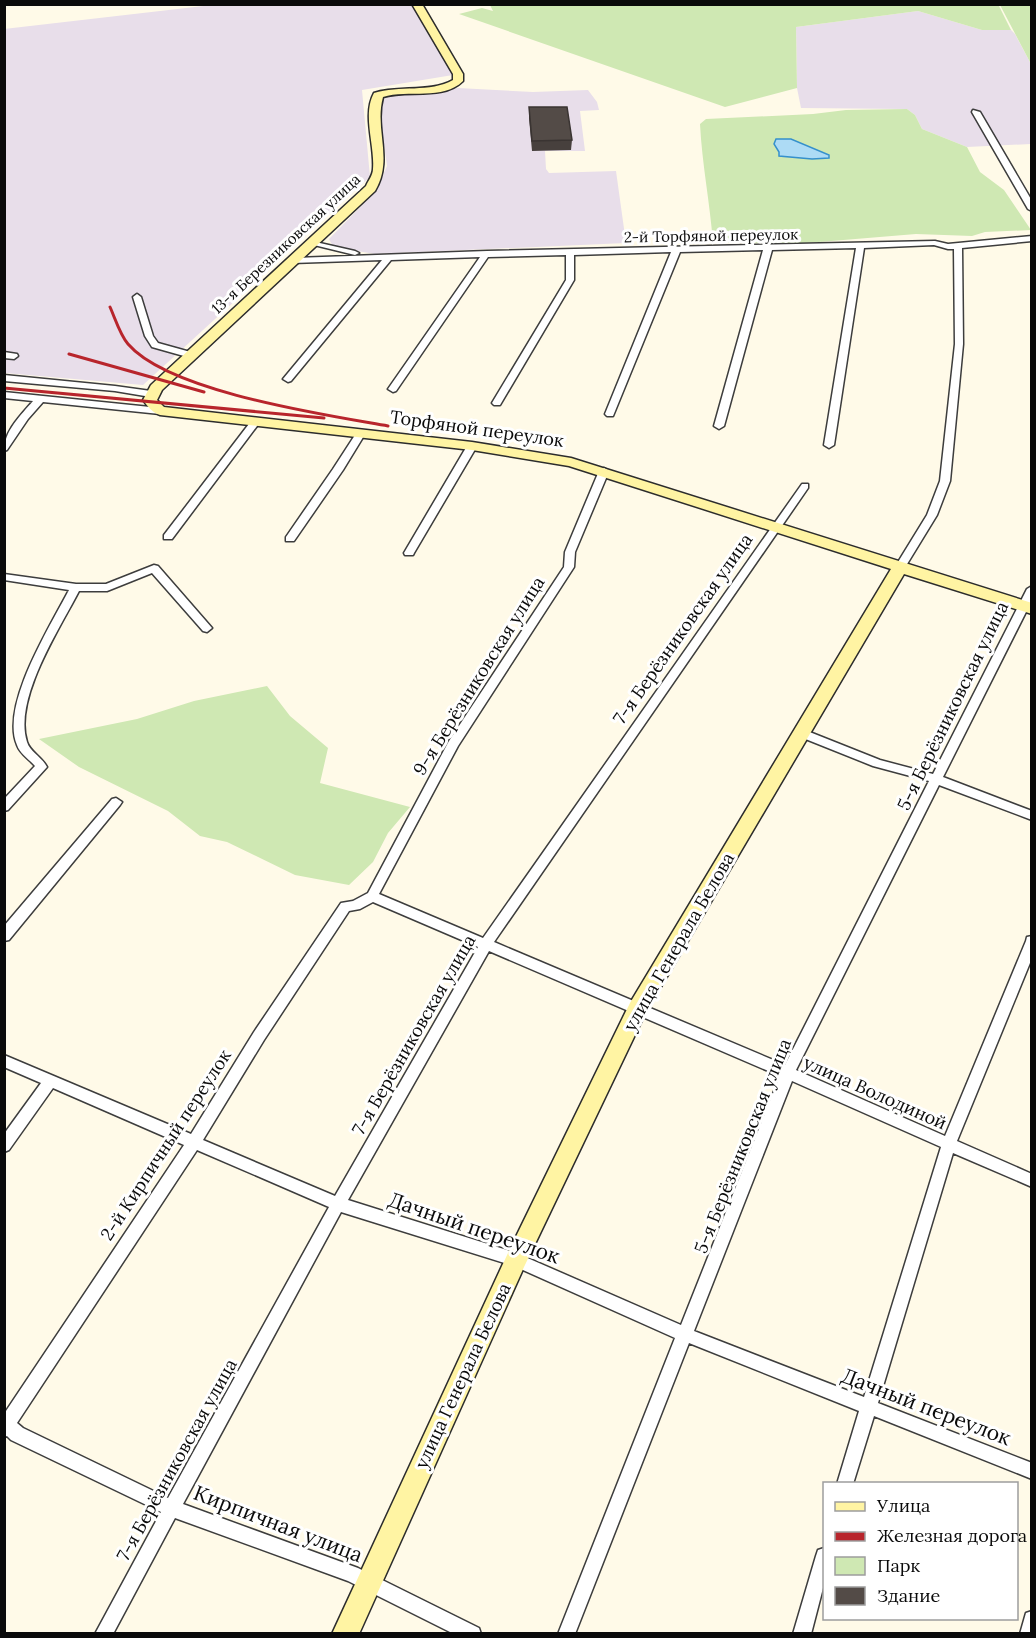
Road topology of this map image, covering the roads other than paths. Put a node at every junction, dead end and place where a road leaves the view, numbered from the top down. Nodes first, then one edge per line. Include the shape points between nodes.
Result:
1 (417, 4) edge
2 (976, 112) dead end
3 (1032, 209) edge
4 (1029, 241) edge
5 (314, 243) junction
6 (958, 245) junction
7 (860, 246) junction
8 (768, 248) junction
9 (676, 251) junction
10 (488, 253) junction
11 (570, 253) junction
12 (389, 257) junction
13 (295, 261) junction
14 (137, 297) dead end
15 (191, 355) junction
16 (4, 378) edge
17 (288, 379) dead end
18 (393, 389) dead end
19 (151, 394) junction
20 (4, 395) edge
21 (41, 398) junction
22 (497, 402) dead end
23 (160, 411) junction
24 (610, 414) dead end
25 (255, 422) junction
26 (719, 426) dead end
27 (360, 434) junction
28 (830, 445) dead end
29 (472, 446) junction
30 (4, 448) edge
31 (604, 471) junction
32 (805, 486) dead end
33 (777, 526) junction
34 (168, 537) dead end
35 (290, 539) dead end
36 (409, 553) dead end
37 (900, 567) junction
38 (4, 577) edge
39 (76, 587) junction
40 (1032, 589) edge
41 (1027, 607) edge
42 (207, 627) dead end
43 (802, 733) junction
44 (937, 779) junction
45 (116, 801) dead end
46 (4, 807) edge
47 (1032, 816) edge
48 (372, 896) junction
49 (4, 936) edge
50 (1032, 941) edge
51 (486, 944) junction
52 (637, 1009) junction
53 (4, 1061) edge
54 (788, 1073) junction
55 (51, 1081) junction
56 (194, 1142) junction
57 (4, 1146) edge
58 (948, 1146) junction
59 (1032, 1181) edge
60 (338, 1204) junction
61 (516, 1260) junction
62 (686, 1335) junction
63 (867, 1406) junction
64 (5, 1425) edge
65 (1032, 1471) edge
66 (846, 1482) edge
67 (171, 1508) junction
68 (823, 1563) edge
69 (368, 1582) junction
70 (1032, 1619) edge
71 (103, 1634) edge
72 (345, 1634) edge
73 (473, 1634) edge
74 (566, 1634) edge
75 (802, 1634) edge
76 (1029, 1634) edge

1 - 5 street, 13-я Березниковская улица via 459,80 451,86 377,97 378,177 366,194
2 - 3 street
4 - 6 street, 2-й Торфяной переулок
5 - 12 street, 2-й Торфяной переулок
5 - 13 street, 13-я Березниковская улица
6 - 7 street, 2-й Торфяной переулок
6 - 37 street, улица Генерала Белова via 959,344 945,481 932,514
7 - 8 street, 2-й Торфяной переулок
7 - 28 street
8 - 9 street, 2-й Торфяной переулок
8 - 26 street
9 - 11 street, 2-й Торфяной переулок
9 - 24 street
10 - 11 street, 2-й Торфяной переулок
10 - 12 street, 2-й Торфяной переулок
10 - 18 street
11 - 22 street via 570,280
12 - 13 street, 2-й Торфяной переулок
12 - 17 street
13 - 15 street, 13-я Березниковская улица
14 - 15 street via 155,345
15 - 19 street, 13-я Березниковская улица
16 - 19 street via 118,387
19 - 23 street via 152,405
20 - 21 street, Торфяной переулок
21 - 23 street, Торфяной переулок
21 - 30 street
23 - 25 street, Торфяной переулок
25 - 27 street, Торфяной переулок
25 - 34 street
27 - 29 street, Торфяной переулок
27 - 35 street
29 - 31 street, Торфяной переулок via 536,454
29 - 36 street
31 - 33 street, Торфяной переулок
31 - 48 street, 9-я Берёзниковская улица via 570,552 569,567 453,744
32 - 33 street, 7-я Берёзниковская улица
33 - 37 street, Торфяной переулок
33 - 51 street, 7-я Берёзниковская улица
37 - 41 street, Торфяной переулок
37 - 43 street, улица Генерала Белова
38 - 39 street
39 - 42 street via 107,588 154,568
39 - 46 street via 20,702 21,745 41,765
40 - 41 street, 5-я Берёзниковская улица
41 - 44 street, 5-я Берёзниковская улица
43 - 44 street via 877,763
43 - 52 street, улица Генерала Белова
44 - 47 street
44 - 54 street, 5-я Берёзниковская улица
45 - 49 street
48 - 51 street, улица Володиной
48 - 56 street, 2-й Кирпичный переулок via 345,907
50 - 58 street
51 - 52 street, улица Володиной
51 - 60 street, 7-я Берёзниковская улица
52 - 54 street, улица Володиной
52 - 61 street, улица Генерала Белова
53 - 55 street, Дачный переулок
54 - 58 street, улица Володиной
54 - 62 street, 5-я Берёзниковская улица
55 - 56 street, Дачный переулок
55 - 57 street
56 - 60 street, Дачный переулок
56 - 64 street, 2-й Кирпичный переулок
58 - 59 street, улица Володиной
58 - 63 street
60 - 61 street, Дачный переулок
60 - 67 street, 7-я Берёзниковская улица
61 - 62 street, Дачный переулок
61 - 69 street, улица Генерала Белова
62 - 63 street, Дачный переулок
62 - 74 street, 5-я Берёзниковская улица
63 - 65 street, Дачный переулок
63 - 66 street
64 - 67 street, Кирпичная улица
67 - 69 street, Кирпичная улица
67 - 71 street, 7-я Берёзниковская улица
68 - 75 street
69 - 72 street, улица Генерала Белова
69 - 73 street, Кирпичная улица
70 - 76 street

